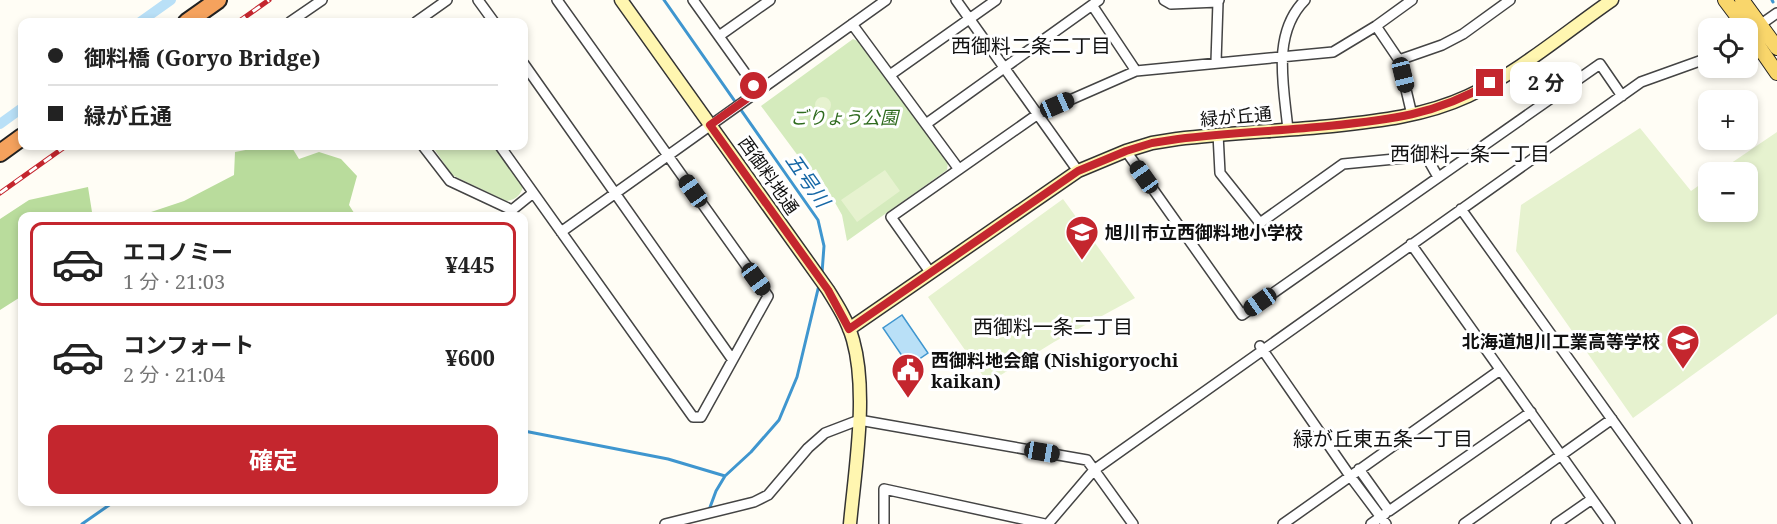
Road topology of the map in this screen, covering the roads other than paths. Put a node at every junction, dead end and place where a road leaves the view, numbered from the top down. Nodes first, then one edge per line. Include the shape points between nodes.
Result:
1 (205, 0) edge
2 (218, 0) edge
3 (322, 0) edge
4 (447, 0) edge
5 (478, 0) edge
6 (557, 0) edge
7 (621, 0) edge
8 (693, 0) edge
9 (770, 0) edge
10 (886, 0) edge
11 (956, 0) edge
12 (996, 0) edge
13 (1164, 0) edge
14 (1305, 0) edge
15 (1412, 0) edge
16 (1510, 0) edge
17 (1612, 0) edge
18 (1219, 1) edge
19 (1733, 1) edge
20 (1095, 2) edge
21 (1777, 13) edge
22 (182, 18) edge
23 (193, 18) edge
24 (296, 18) edge
25 (422, 18) edge
26 (491, 18) edge
27 (1743, 18) edge
28 (969, 19) junction
29 (852, 24) junction
30 (1758, 25) edge
31 (1376, 26) junction
32 (1758, 35) edge
33 (718, 36) junction
34 (1758, 43) edge
35 (1777, 48) edge
36 (1281, 57) junction
37 (1399, 60) junction
38 (1216, 62) junction
39 (1698, 62) edge
40 (1004, 67) junction
41 (528, 70) edge
42 (1136, 71) junction
43 (1777, 73) edge
44 (890, 75) junction
45 (758, 91) junction
46 (1622, 96) junction
47 (1038, 114) junction
48 (1412, 115) junction
49 (926, 124) junction
50 (710, 125) junction
51 (1288, 130) junction
52 (1218, 135) junction
53 (18, 140) edge
54 (426, 150) edge
55 (503, 150) edge
56 (1126, 151) junction
57 (0, 153) edge
58 (668, 156) junction
59 (958, 168) junction
60 (1078, 171) junction
61 (1438, 177) junction
62 (533, 193) junction
63 (615, 193) junction
64 (1461, 209) junction
65 (561, 232) junction
66 (1411, 244) junction
67 (930, 272) junction
68 (849, 329) junction
69 (1261, 348) junction
70 (732, 359) junction
71 (1500, 370) junction
72 (1531, 412) junction
73 (1612, 419) junction
74 (859, 420) junction
75 (1561, 454) junction
76 (1359, 469) junction
77 (1094, 470) junction
78 (1350, 476) junction
79 (1592, 499) junction
80 (1389, 511) junction
81 (1383, 521) edge
82 (665, 524) edge
83 (850, 524) edge
84 (884, 524) edge
85 (1047, 524) edge
86 (1133, 524) edge
87 (1283, 524) edge
88 (1371, 524) edge
89 (1464, 524) edge
90 (1556, 524) edge
91 (1610, 524) edge
92 (1687, 524) edge

1 - 22 highway
2 - 23 highway
3 - 24 street
4 - 25 street
5 - 26 street
6 - 58 street
7 - 50 street, 西御料地通
8 - 33 street
9 - 33 street
10 - 29 street
11 - 28 street
12 - 28 street
13 - 18 street via 1171,4
14 - 36 street via 1288,28
15 - 31 street
16 - 37 street via 1442,45
17 - 48 street, 緑が丘通 via 1512,71 1444,106
18 - 38 street
19 - 27 main road
20 - 40 street
20 - 42 street
21 - 30 street
28 - 40 street
28 - 44 street
29 - 44 street
29 - 45 street
31 - 36 street via 1333,52
31 - 37 street
32 - 35 main road
33 - 45 street
34 - 43 main road
36 - 38 street
36 - 51 street
37 - 48 street
38 - 42 street
39 - 46 street via 1641,82
40 - 47 street
40 - 49 street
41 - 63 street
42 - 47 street
44 - 49 street
45 - 50 street
46 - 61 street via 1600,64
46 - 64 street
47 - 59 street
47 - 60 street
48 - 51 street, 緑が丘通
49 - 59 street
50 - 58 street
50 - 68 street, 西御料地通 via 828,290
51 - 52 street, 緑が丘通
52 - 56 street, 緑が丘通 via 1152,143
52 - 61 street via 1220,172 1260,223 1342,164 1426,156
53 - 57 highway
54 - 62 street via 450,181 512,210
55 - 62 street
56 - 60 street, 緑が丘通
56 - 61 street via 1242,315
58 - 63 street
58 - 70 street via 768,296
59 - 67 street via 891,217
60 - 67 street, 緑が丘通
62 - 65 street
63 - 65 street
63 - 70 street
64 - 66 street
64 - 73 street
65 - 70 street via 693,417 701,417
66 - 69 street
66 - 71 street
67 - 68 street, 緑が丘通
68 - 74 street via 861,392
69 - 77 street
69 - 78 street
71 - 72 street
71 - 76 street
72 - 75 street
72 - 80 street
73 - 75 street
73 - 92 street
74 - 77 street via 1087,460
74 - 82 street via 825,433 768,495
74 - 83 street
75 - 79 street
75 - 89 street
76 - 78 street
76 - 80 street
77 - 85 street
77 - 86 street
78 - 81 street
78 - 87 street
79 - 90 street
79 - 91 street
80 - 81 street
81 - 88 street
84 - 85 street via 884,489

